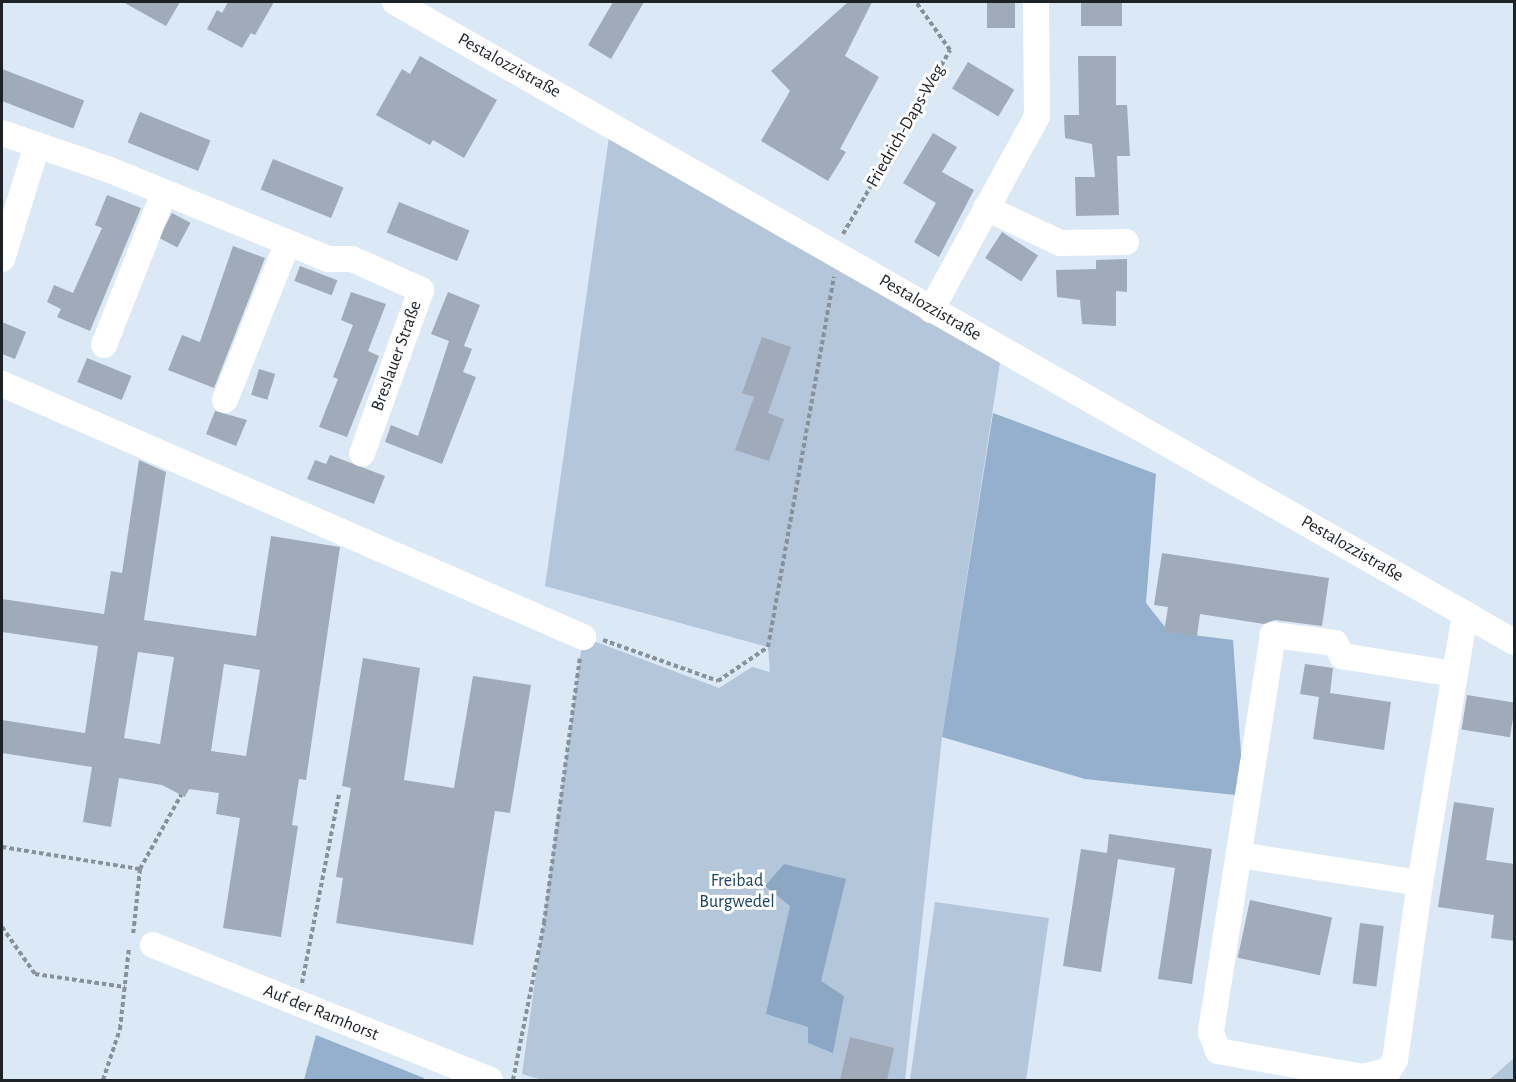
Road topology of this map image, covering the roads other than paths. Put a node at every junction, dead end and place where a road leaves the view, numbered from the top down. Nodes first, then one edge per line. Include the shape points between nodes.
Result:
1 (395, 2) edge
2 (1036, 2) edge
3 (2, 133) edge
4 (37, 145) junction
5 (164, 193) junction
6 (986, 208) junction
7 (1126, 242) dead end
8 (287, 244) junction
9 (2, 259) edge
10 (932, 310) junction
11 (104, 345) dead end
12 (2, 384) edge
13 (225, 400) dead end
14 (362, 454) dead end
15 (1465, 614) junction
16 (583, 638) road end
17 (1515, 642) edge
18 (1454, 674) junction
19 (1239, 855) junction
20 (1420, 883) junction
21 (142, 940) road end
22 (490, 1080) edge

1 - 10 street, Pestalozzistraße
2 - 6 street via 1037,116
3 - 4 street, Breslauer Straße
4 - 5 street, Breslauer Straße
4 - 9 street
5 - 8 street, Breslauer Straße
5 - 11 street
6 - 7 street via 1060,243
6 - 10 street
8 - 13 street
8 - 14 street, Breslauer Straße via 328,259 352,259 421,290
10 - 15 street, Pestalozzistraße
12 - 16 street
15 - 17 street, Pestalozzistraße
15 - 18 street
18 - 19 street via 1342,656 1335,643 1273,635
18 - 20 street
19 - 20 street
19 - 20 street via 1211,1032 1213,1043 1228,1055 1362,1077 1388,1071 1395,1060
21 - 22 street, Auf der Ramhorst

